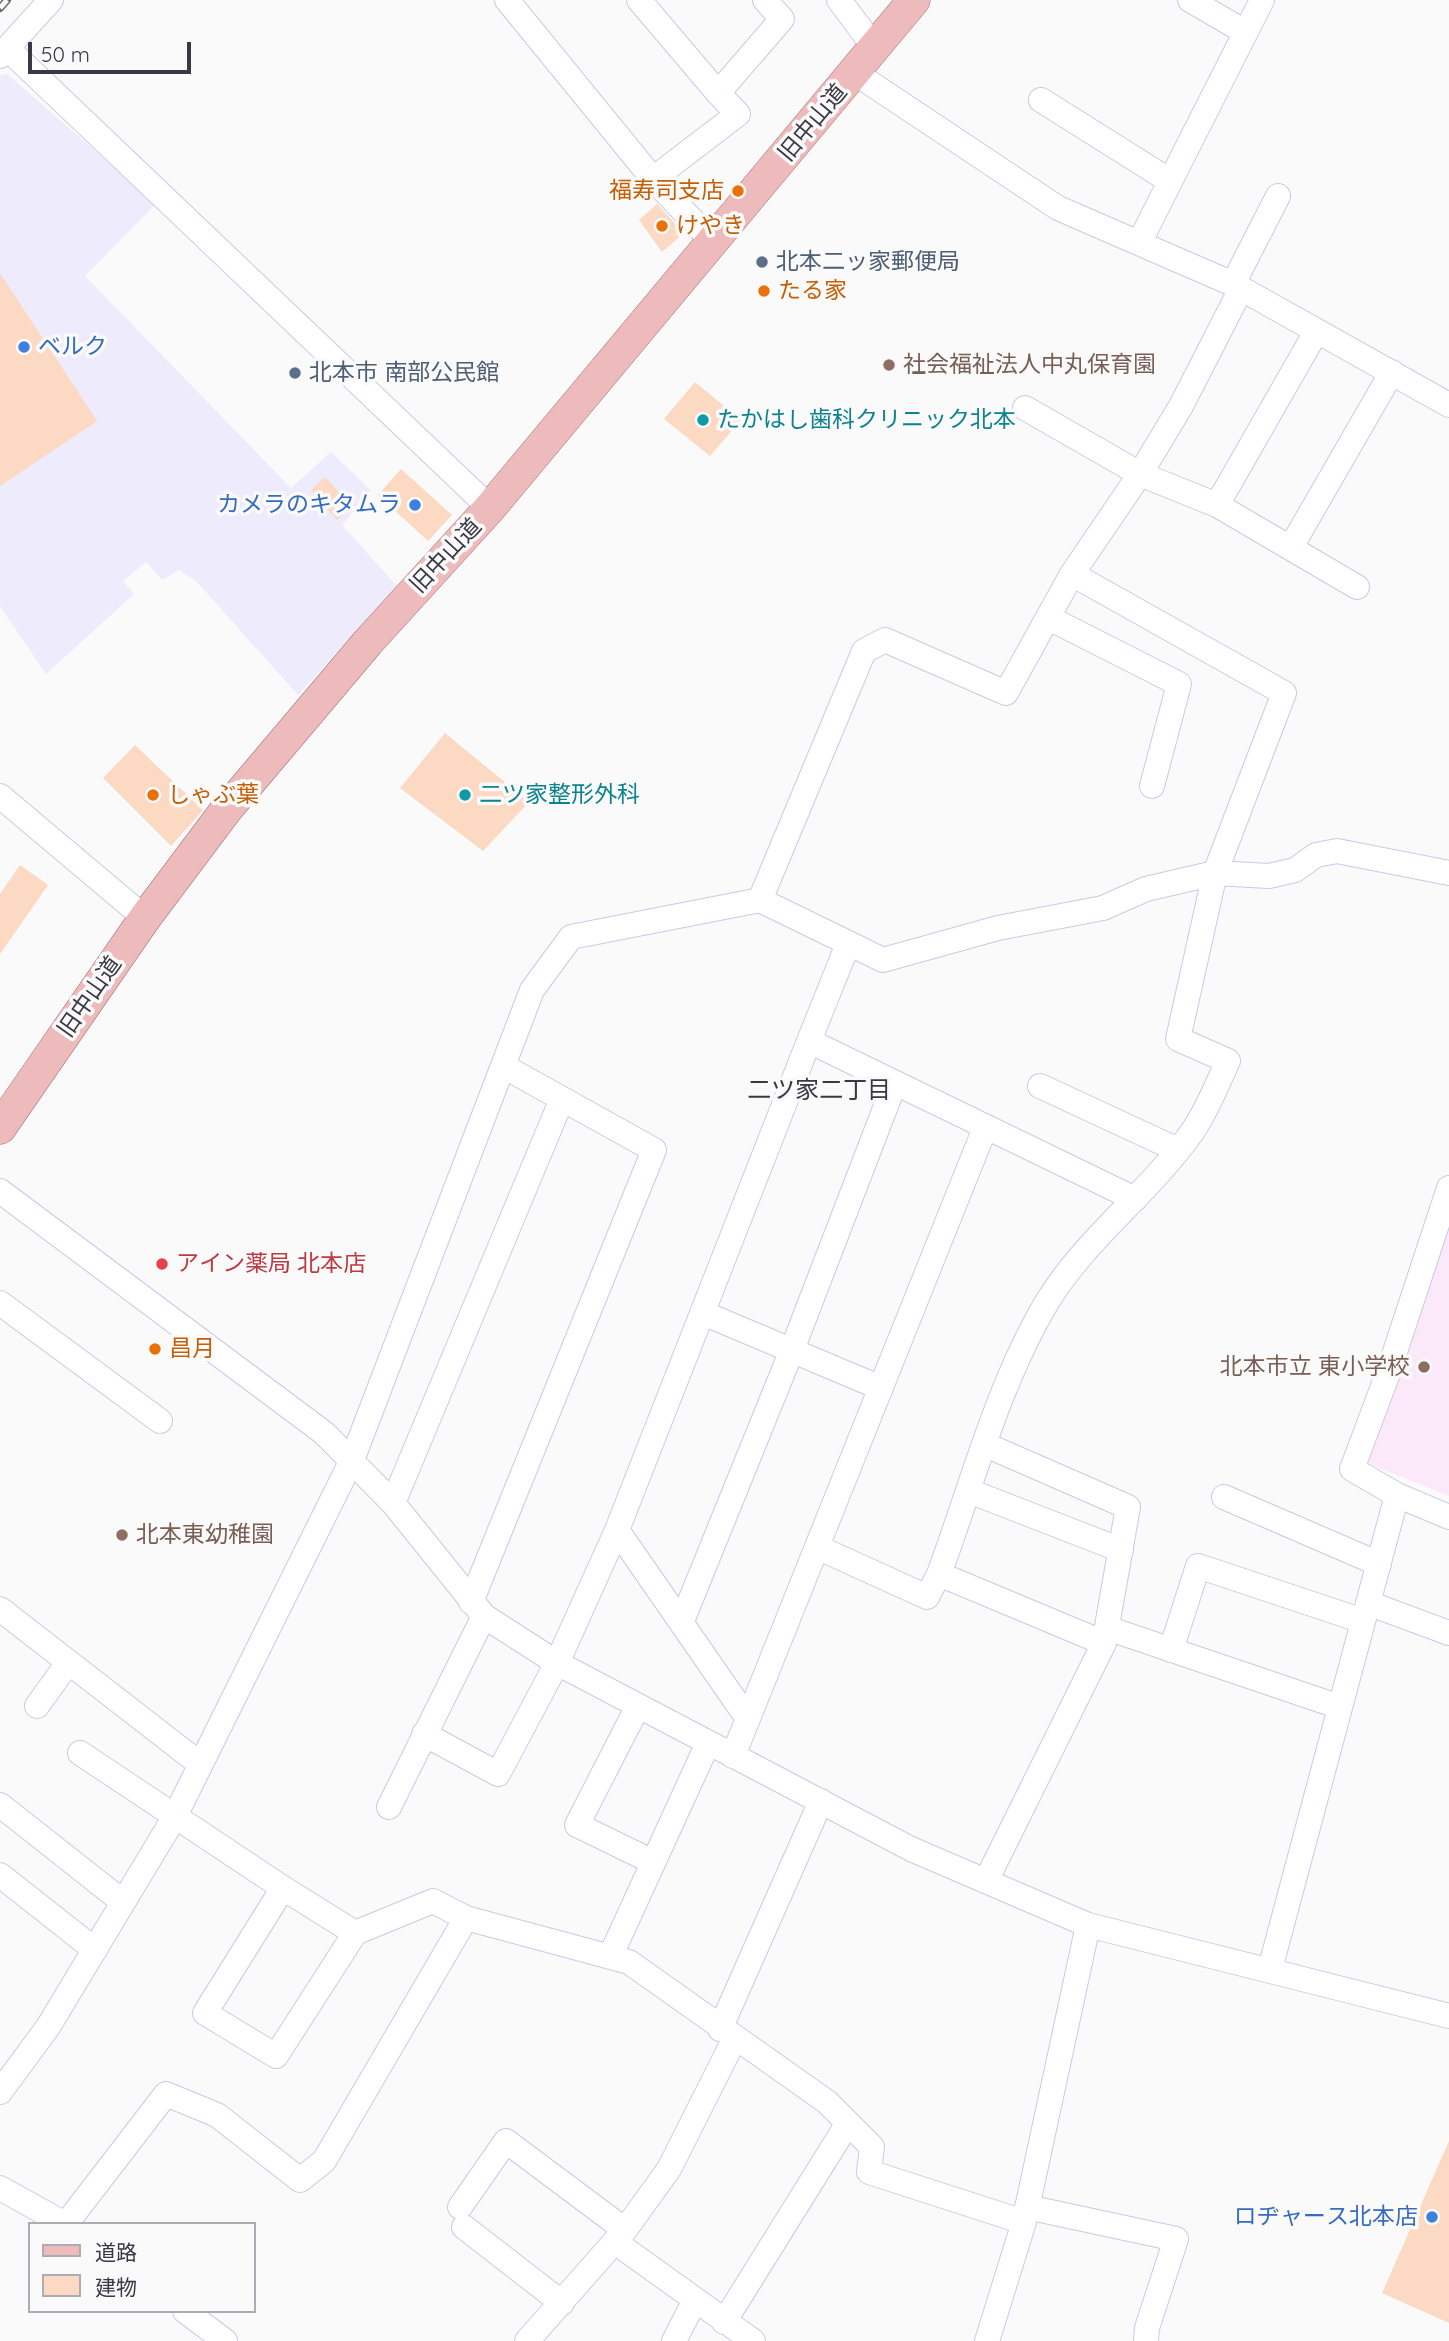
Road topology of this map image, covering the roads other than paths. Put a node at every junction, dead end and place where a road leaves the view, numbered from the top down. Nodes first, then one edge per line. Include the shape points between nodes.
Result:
1 (51, 0) edge
2 (508, 0) edge
3 (639, 0) edge
4 (765, 0) edge
5 (839, 0) edge
6 (914, 0) edge
7 (1190, 0) edge
8 (1262, 0) edge
9 (1244, 32) junction
10 (875, 48) junction
11 (3, 52) edge
12 (855, 73) junction
13 (718, 93) junction
14 (1041, 100) dead end
15 (653, 179) junction
16 (1170, 181) junction
17 (1278, 196) dead end
18 (714, 243) junction
19 (1139, 243) junction
20 (1237, 287) junction
21 (1316, 332) junction
22 (1392, 372) junction
23 (1449, 405) edge
24 (1025, 408) dead end
25 (1140, 474) junction
26 (1217, 505) junction
27 (490, 509) junction
28 (1291, 547) junction
29 (1072, 574) junction
30 (1357, 587) dead end
31 (1049, 618) junction
32 (1152, 786) dead end
33 (0, 796) edge
34 (1214, 873) junction
35 (1449, 873) edge
36 (760, 900) junction
37 (145, 918) junction
38 (848, 944) junction
39 (809, 1041) junction
40 (505, 1067) junction
41 (894, 1085) junction
42 (1040, 1086) dead end
43 (562, 1098) junction
44 (0, 1128) edge
45 (985, 1128) junction
46 (1178, 1150) junction
47 (1449, 1188) edge
48 (0, 1191) edge
49 (1135, 1199) junction
50 (0, 1303) edge
51 (703, 1313) junction
52 (792, 1350) junction
53 (881, 1388) junction
54 (160, 1421) dead end
55 (986, 1445) junction
56 (352, 1460) junction
57 (970, 1491) junction
58 (1397, 1495) junction
59 (1224, 1497) dead end
60 (393, 1503) junction
61 (1449, 1517) edge
62 (617, 1530) junction
63 (817, 1546) junction
64 (1121, 1550) junction
65 (1379, 1563) junction
66 (939, 1574) junction
67 (0, 1609) edge
68 (477, 1609) junction
69 (1366, 1612) junction
70 (682, 1621) junction
71 (1449, 1633) edge
72 (1106, 1636) junction
73 (1171, 1650) junction
74 (68, 1663) junction
75 (557, 1663) junction
76 (37, 1706) dead end
77 (1340, 1707) junction
78 (637, 1708) junction
79 (748, 1720) junction
80 (424, 1734) junction
81 (708, 1743) junction
82 (79, 1753) dead end
83 (733, 1756) junction
84 (200, 1764) junction
85 (821, 1801) junction
86 (0, 1805) edge
87 (390, 1807) dead end
88 (174, 1818) junction
89 (653, 1862) junction
90 (0, 1875) edge
91 (986, 1881) junction
92 (283, 1888) junction
93 (124, 1902) junction
94 (466, 1918) junction
95 (1088, 1925) junction
96 (355, 1933) junction
97 (95, 1950) junction
98 (610, 1957) junction
99 (1270, 1969) junction
100 (1449, 2016) edge
101 (728, 2034) junction
102 (0, 2092) edge
103 (848, 2123) junction
104 (0, 2188) edge
105 (1026, 2215) junction
106 (62, 2222) edge
107 (68, 2222) edge
108 (620, 2236) junction
109 (695, 2301) junction
110 (562, 2303) junction
111 (188, 2313) edge
112 (724, 2322) junction
113 (225, 2341) edge
114 (527, 2341) edge
115 (674, 2341) edge
116 (753, 2341) edge
117 (987, 2341) edge
118 (1146, 2341) edge

1 - 11 street
2 - 15 street
3 - 13 street
4 - 13 street via 782,19
5 - 10 street
6 - 10 main road, 旧中山道
7 - 9 street
8 - 9 street
9 - 16 street
10 - 12 main road, 旧中山道
11 - 27 street
12 - 18 main road, 旧中山道
12 - 19 street via 1058,208
13 - 15 street via 738,114
14 - 16 street
15 - 18 street
16 - 19 street
17 - 20 street
18 - 27 main road, 旧中山道
19 - 20 street
20 - 21 street
20 - 25 street via 1181,406
21 - 22 street
21 - 26 street
22 - 23 street
22 - 28 street
24 - 25 street
25 - 26 street
25 - 29 street
26 - 28 street
27 - 37 main road, 旧中山道 via 368,642 235,799
28 - 30 street
29 - 31 street
29 - 34 street via 1284,693
31 - 32 street via 1179,684
31 - 36 street via 1006,693 884,640 864,651
33 - 37 street
34 - 35 street via 1269,876 1337,851
34 - 38 street via 1146,889 1102,908 998,929 884,960
34 - 46 street via 1178,1039 1228,1061 1193,1131
36 - 38 street
36 - 40 street via 571,937 532,990
37 - 44 main road, 旧中山道
38 - 39 street
39 - 41 street
39 - 51 street
40 - 43 street
40 - 56 street
41 - 45 street
41 - 52 street
42 - 46 street
43 - 60 street
43 - 68 street via 654,1150
45 - 49 street
45 - 53 street
46 - 49 street
47 - 58 street via 1352,1469
48 - 56 street via 324,1433
49 - 55 street via 1093,1241 1047,1301 1011,1372
50 - 54 street
51 - 52 street
51 - 62 street
52 - 53 street
52 - 70 street
53 - 63 street
55 - 57 street
55 - 64 street via 1128,1507
56 - 60 street
56 - 84 street
57 - 64 street
57 - 66 street
58 - 61 street
58 - 65 street
59 - 65 street
60 - 68 street
62 - 70 street
62 - 75 street
63 - 66 street via 927,1597
63 - 79 street
64 - 72 street
65 - 69 street
66 - 72 street
67 - 74 street
68 - 75 street
68 - 80 street
69 - 71 street
69 - 73 street via 1198,1566
69 - 77 street
70 - 79 street
72 - 73 street
72 - 91 street
73 - 77 street
74 - 76 street
74 - 84 street
75 - 78 street
75 - 80 street via 498,1774
77 - 99 street
78 - 81 street
78 - 89 street via 577,1825
79 - 83 street
80 - 87 street
81 - 83 street
81 - 89 street
82 - 88 street
83 - 85 street
84 - 88 street
85 - 91 street via 911,1849
85 - 101 street
86 - 93 street
88 - 92 street
88 - 93 street
89 - 98 street
90 - 97 street
91 - 95 street
92 - 96 street
92 - 96 street via 205,2013 276,2056
93 - 97 street
94 - 96 street via 433,1901
94 - 98 street
94 - 107 street via 324,2161 300,2180 217,2115 166,2094
95 - 99 street
95 - 105 street
97 - 102 street via 48,2027
98 - 101 street via 629,1962
99 - 100 street
101 - 103 street via 827,2102
101 - 108 street via 669,2169
103 - 105 street via 872,2147 869,2172
103 - 112 street
104 - 106 street
105 - 117 street
105 - 118 street via 1176,2239
108 - 109 street
108 - 110 street
108 - 110 street via 506,2141 462,2217
109 - 112 street
109 - 115 street
110 - 114 street
111 - 113 street
112 - 116 street

